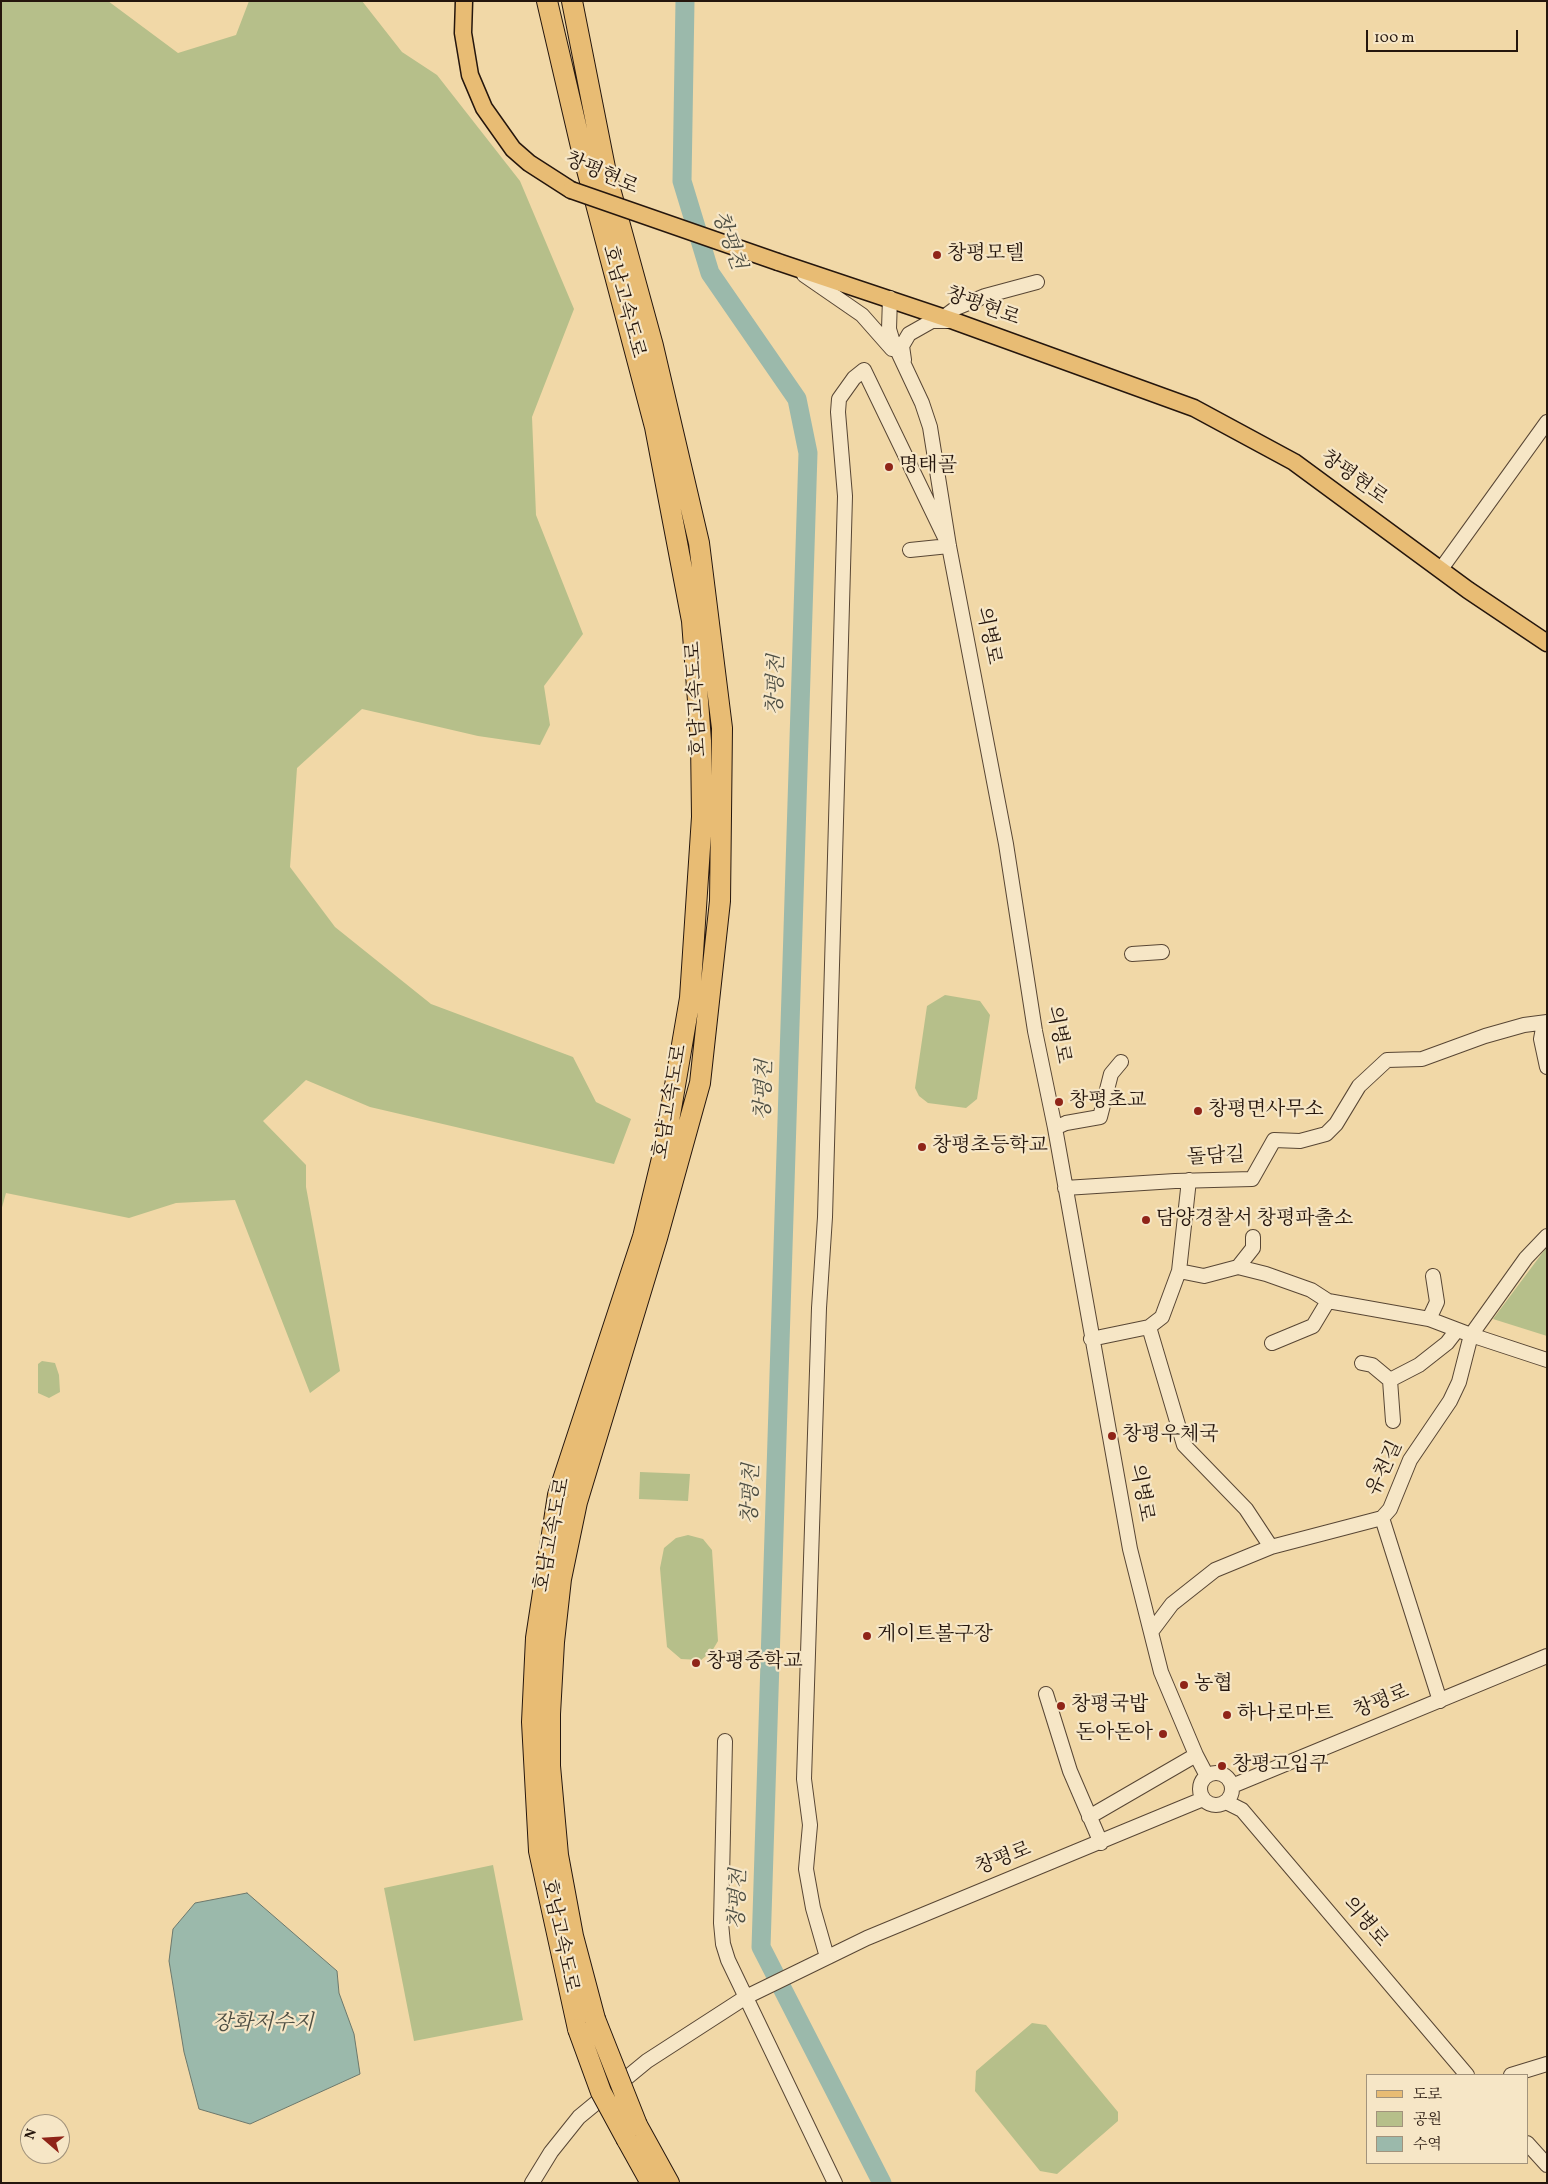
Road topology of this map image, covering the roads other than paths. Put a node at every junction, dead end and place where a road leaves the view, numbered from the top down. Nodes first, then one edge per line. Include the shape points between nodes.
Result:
1 (464, 1) edge
2 (547, 1) edge
3 (572, 1) edge
4 (784, 264) junction
5 (1037, 282) dead end
6 (890, 298) junction
7 (944, 317) junction
8 (962, 324) junction
9 (908, 373) junction
10 (1547, 422) edge
11 (949, 546) junction
12 (910, 550) dead end
13 (1441, 569) junction
14 (1547, 643) edge
15 (1162, 952) dead end
16 (1132, 954) dead end
17 (1545, 1022) edge
18 (1121, 1062) dead end
19 (1547, 1067) edge
20 (1055, 1128) junction
21 (1189, 1180) junction
22 (1065, 1188) junction
23 (1547, 1236) edge
24 (1253, 1238) dead end
25 (1238, 1267) junction
26 (1179, 1272) junction
27 (1433, 1276) dead end
28 (1328, 1301) junction
29 (1429, 1319) junction
30 (1149, 1327) junction
31 (1457, 1330) junction
32 (1471, 1335) junction
33 (1091, 1339) junction
34 (1272, 1343) dead end
35 (1547, 1360) edge
36 (1362, 1364) dead end
37 (1390, 1380) junction
38 (1393, 1421) dead end
39 (1382, 1518) junction
40 (1271, 1547) junction
41 (1151, 1632) junction
42 (1547, 1656) edge
43 (1046, 1694) dead end
44 (1440, 1701) junction
45 (725, 1741) dead end
46 (1196, 1755) junction
47 (1207, 1776) junction
48 (1232, 1786) junction
49 (1202, 1799) junction
50 (1226, 1802) junction
51 (1089, 1816) junction
52 (1101, 1843) junction
53 (824, 1959) junction
54 (746, 1997) junction
55 (587, 2024) junction
56 (1547, 2064) edge
57 (1466, 2074) edge
58 (1514, 2074) edge
59 (632, 2133) junction
60 (1528, 2144) edge
61 (1547, 2165) edge
62 (532, 2183) edge
63 (651, 2183) edge
64 (669, 2183) edge
65 (835, 2183) edge

1 - 4 main road, 창평현로, bridge via 463,33 470,75 484,108 513,149 529,163 571,190
2 - 55 highway, 호남고속도로 via 582,151 655,427 692,621 701,741 702,817 690,998 664,1150 643,1237 558,1495 536,1638 532,1722 539,1851
3 - 55 highway, 호남고속도로 via 606,178 653,346 699,543 722,728 720,901 700,1083 578,1502 561,1579 554,1642 550,1766 558,1854
4 - 6 main road, 창평현로
4 - 9 street via 862,315 890,346
5 - 7 street via 985,296 956,308
6 - 7 main road, 창평현로
6 - 9 street, 의병로 via 889,329
7 - 8 main road, 창평현로
8 - 9 street via 932,321 909,334 902,346
8 - 13 main road, 창평현로 via 1194,408 1232,427 1294,462
9 - 11 street, 의병로 via 930,427
10 - 13 street
11 - 12 street
11 - 20 street, 의병로 via 1006,844 1035,1031
11 - 53 street via 864,370 839,399 838,412 845,496 825,1217 819,1308 804,1779 810,1825 806,1869
13 - 14 main road, 창평현로
15 - 16 street
17 - 19 street via 1541,1039
17 - 21 street, 돌담길 via 1509,1029 1422,1059 1387,1060 1359,1086 1346,1111 1326,1134 1300,1141 1274,1140 1252,1179
18 - 20 street via 1110,1074 1100,1116
20 - 22 street, 의병로
21 - 22 street, 돌담길
21 - 26 street
22 - 33 street, 의병로
23 - 32 street via 1526,1258
24 - 25 street via 1252,1248
25 - 26 street via 1204,1276
25 - 28 street via 1311,1290
26 - 30 street via 1162,1317
27 - 29 street via 1437,1302
28 - 29 street
28 - 34 street via 1313,1326
29 - 31 street
30 - 33 street
30 - 40 street via 1184,1445 1246,1509
31 - 32 street
31 - 37 street via 1447,1343 1419,1365
32 - 35 street
32 - 39 street, 유천길 via 1459,1382 1450,1401 1410,1460 1390,1509
33 - 41 street, 의병로 via 1130,1548
36 - 37 street via 1372,1365
37 - 38 street
39 - 40 street
39 - 44 street, 유천길
40 - 41 street via 1215,1570 1172,1604
41 - 46 street, 의병로 via 1162,1672
42 - 44 street, 창평로
43 - 51 street via 1070,1771
44 - 48 street, 창평로
45 - 54 street via 721,1923 728,1960
46 - 47 street, 의병로
46 - 51 street
47 - 48 street via 1214,1773 1224,1775
47 - 49 street via 1200,1787
48 - 50 street via 1232,1794
49 - 50 street via 1215,1806
49 - 52 street, 창평로
50 - 57 street, 의병로 via 1242,1810
51 - 52 street
52 - 53 street, 창평로 via 962,1898
53 - 54 street, 창평로
54 - 62 street, 창평로 via 647,2061 579,2117 551,2152
54 - 65 street
55 - 59 highway, 호남고속도로, bridge
56 - 58 street
59 - 63 highway, 호남고속도로
59 - 64 highway, 호남고속도로
60 - 61 street

